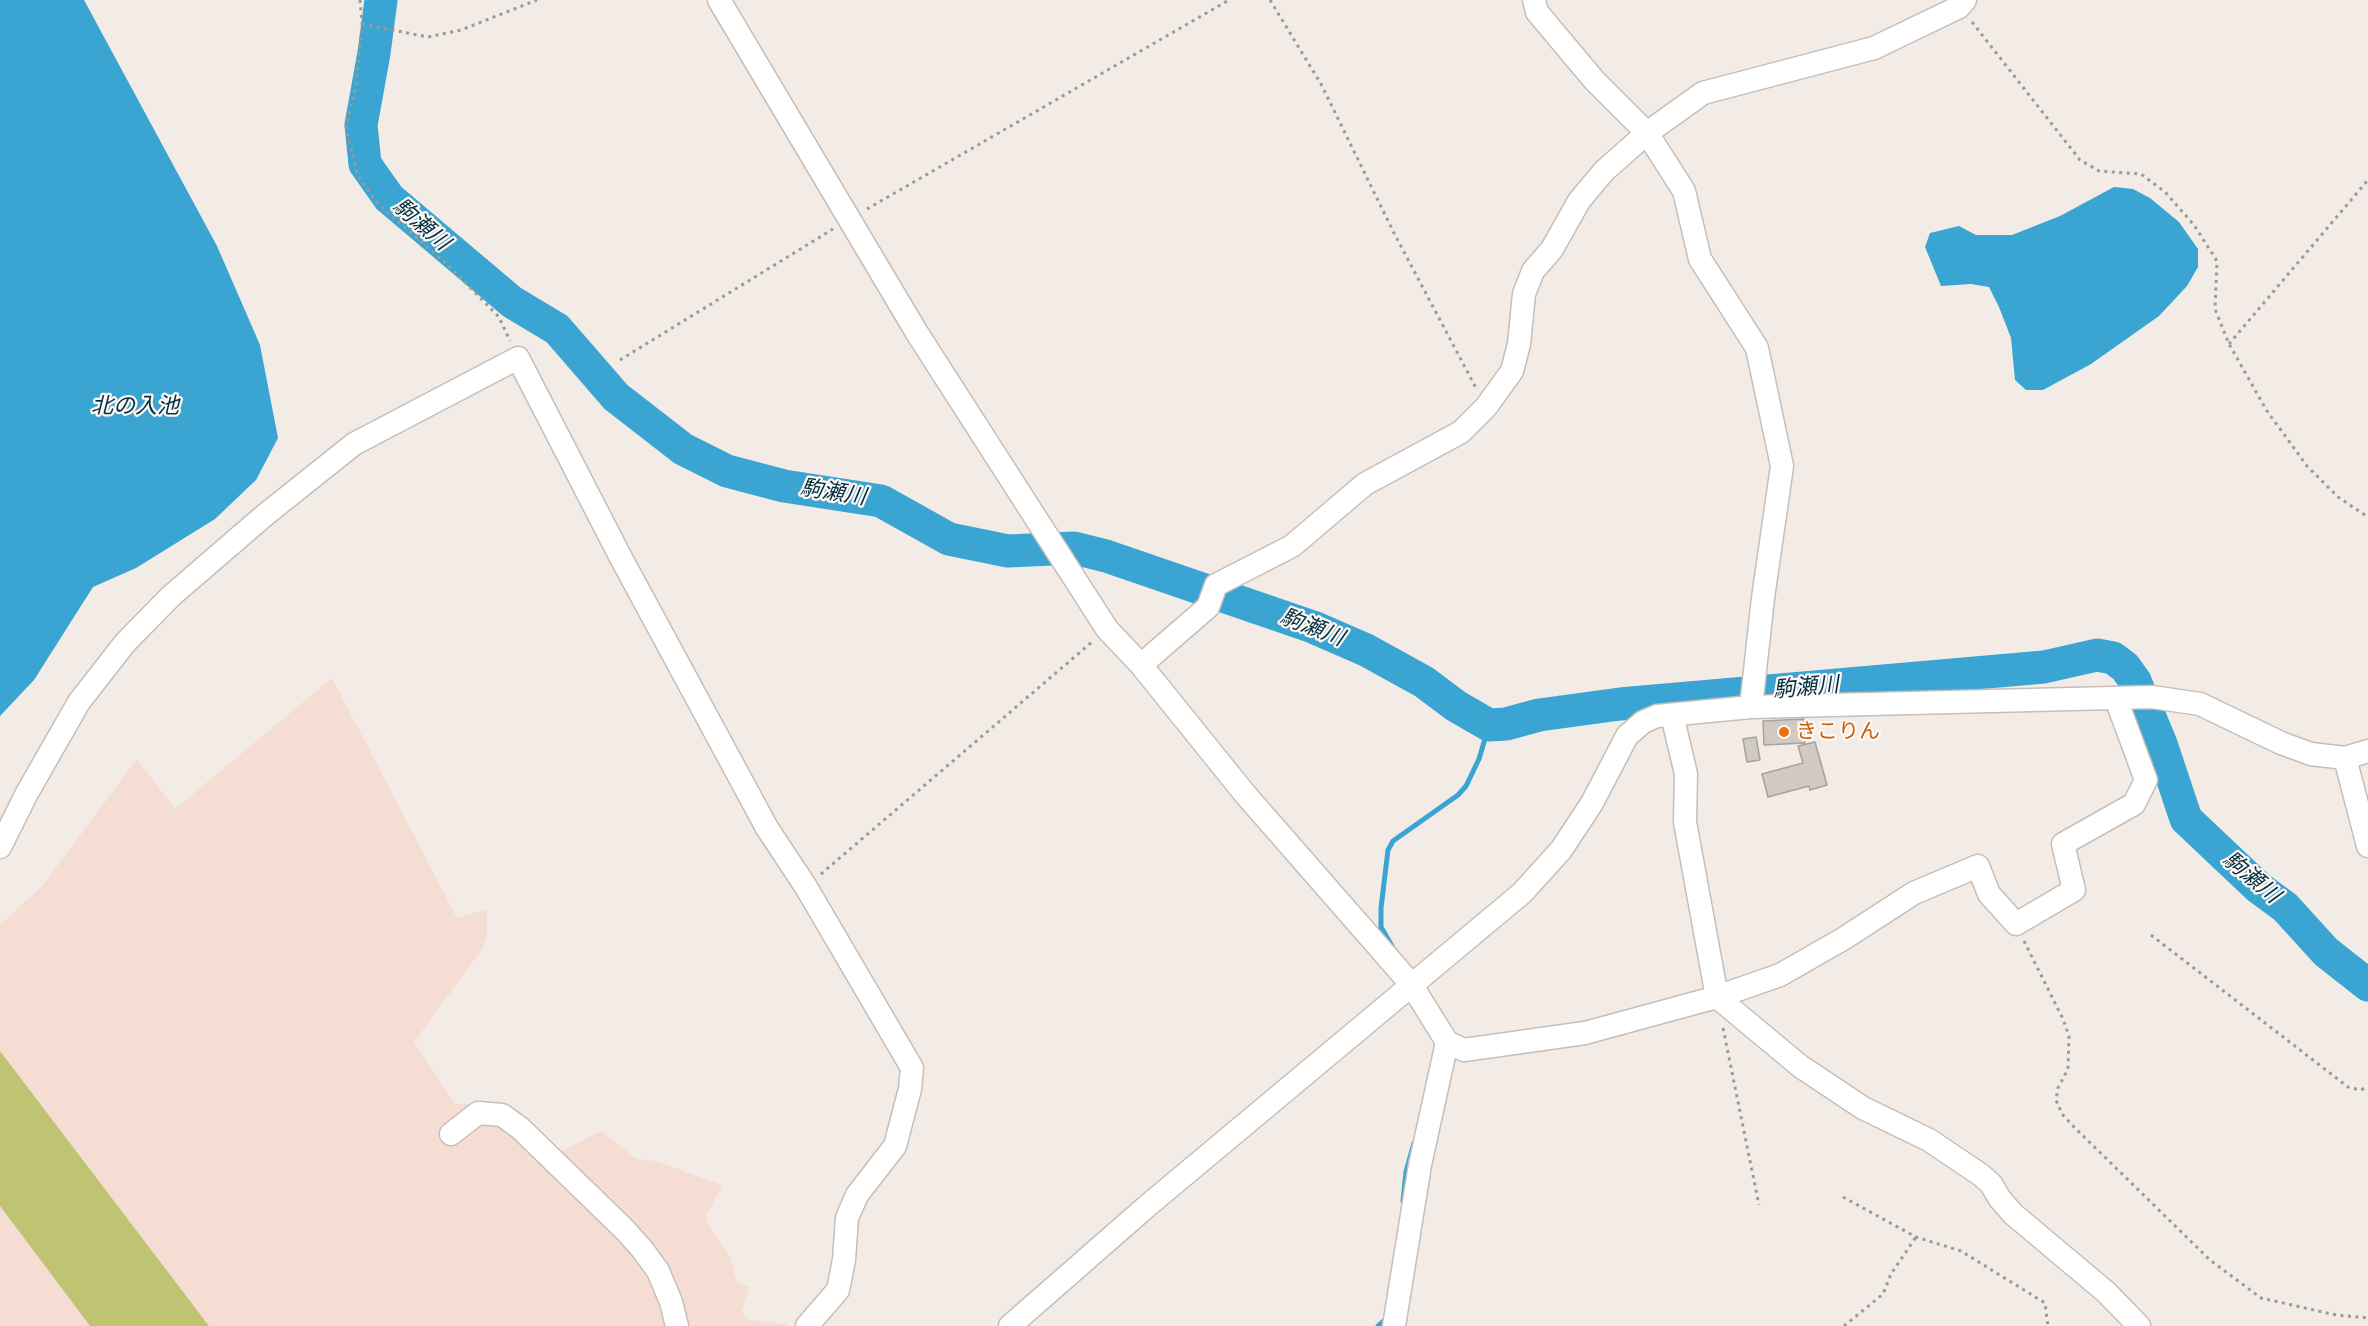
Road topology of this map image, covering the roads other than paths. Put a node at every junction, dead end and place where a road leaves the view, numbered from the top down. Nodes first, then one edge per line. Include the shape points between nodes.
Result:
1 (719, 0) edge
2 (1534, 0) edge
3 (1959, 2) edge
4 (1647, 132) junction
5 (1141, 664) junction
6 (2121, 699) junction
7 (1751, 707) junction
8 (1672, 715) junction
9 (2368, 751) edge
10 (2345, 758) junction
11 (2368, 846) edge
12 (0, 847) edge
13 (1411, 984) junction
14 (1717, 997) junction
15 (1447, 1042) junction
16 (451, 1134) dead end
17 (677, 1326) edge
18 (807, 1326) edge
19 (1010, 1326) edge
20 (1394, 1326) edge
21 (2139, 1326) edge

1 - 5 street via 917,333 1107,629
2 - 4 street via 1537,12 1587,71
3 - 4 street via 1874,48 1703,93
4 - 5 street via 1604,171 1579,201 1552,249 1533,271 1524,294 1512,371 1486,407 1461,432 1365,484 1292,546 1212,595 1208,607
4 - 7 street via 1684,191 1700,259 1756,348 1782,466
5 - 13 street via 1245,794
6 - 7 street
6 - 10 street via 2152,697 2200,704 2311,754
6 - 14 street via 2146,780 2134,804 2063,844 2074,890 2016,924 1989,894 1978,866 1914,893 1780,975
7 - 8 street
8 - 13 street via 1643,722 1627,736 1592,803 1561,850 1522,893
8 - 14 street via 1686,774 1685,822
9 - 10 street
10 - 11 street
12 - 18 street via 79,702 125,642 171,596 354,444 518,358 767,828 912,1068 895,1146 857,1194 847,1218 838,1290
13 - 15 street
13 - 19 street
14 - 15 street via 1585,1033 1464,1050
14 - 21 street via 1800,1066 1863,1108 1929,1140 1981,1175 2013,1214 2106,1292
15 - 20 street via 1420,1165
16 - 17 street via 478,1113 502,1115 520,1128 642,1249 658,1271

